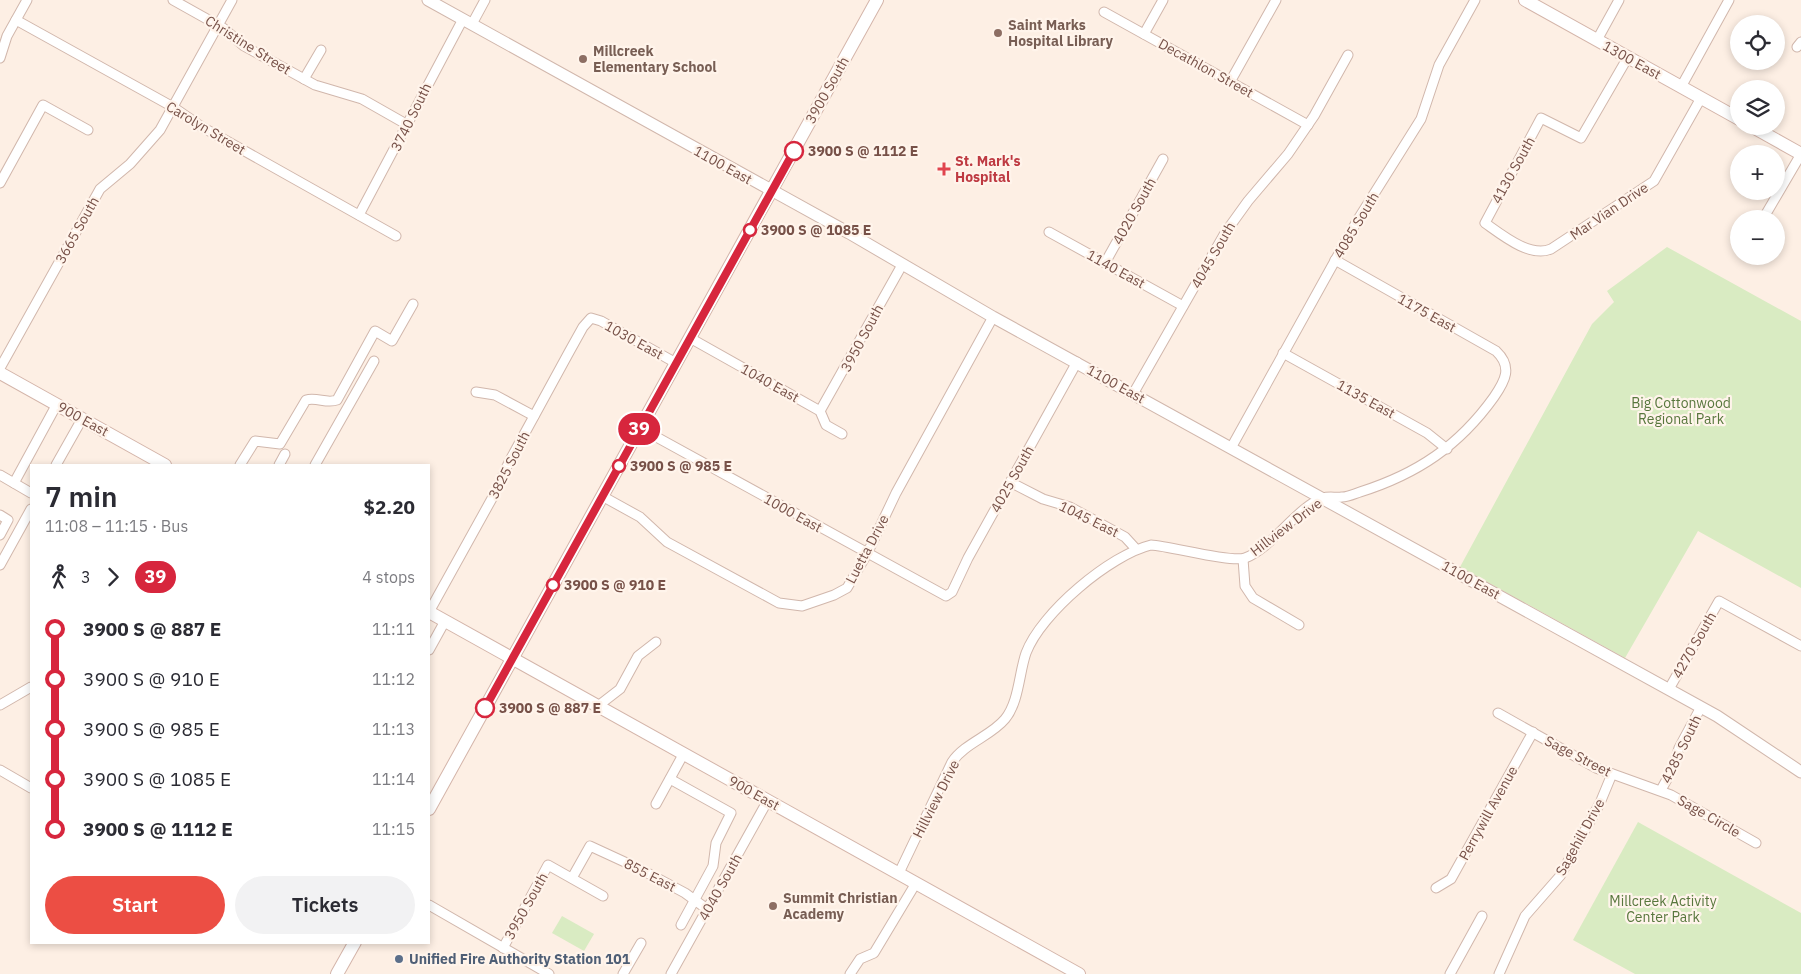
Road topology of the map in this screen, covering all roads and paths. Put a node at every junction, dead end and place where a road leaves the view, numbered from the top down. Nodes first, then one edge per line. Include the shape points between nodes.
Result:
1 (27, 0) edge
2 (173, 0) edge
3 (232, 0) edge
4 (428, 0) edge
5 (485, 0) edge
6 (877, 0) edge
7 (1164, 0) edge
8 (1276, 0) edge
9 (1475, 0) edge
10 (1525, 0) edge
11 (1619, 0) edge
12 (1729, 0) edge
13 (1104, 12) dead end
14 (16, 20) junction
15 (468, 22) junction
16 (218, 25) junction
17 (1144, 34) junction
18 (1597, 40) junction
19 (321, 50) dead end
20 (1348, 55) dead end
21 (1628, 57) junction
22 (0, 58) edge
23 (304, 80) junction
24 (1230, 82) junction
25 (1681, 87) junction
26 (1701, 98) junction
27 (173, 107) junction
28 (1730, 114) edge
29 (406, 124) junction
30 (1308, 125) junction
31 (88, 130) dead end
32 (1767, 135) edge
33 (1801, 154) edge
34 (1163, 159) dead end
35 (0, 183) edge
36 (772, 190) junction
37 (1768, 210) edge
38 (359, 215) junction
39 (1485, 223) joint
40 (1049, 232) dead end
41 (396, 236) dead end
42 (1335, 260) junction
43 (1105, 262) junction
44 (902, 265) junction
45 (413, 304) dead end
46 (1183, 306) junction
47 (591, 318) joint
48 (993, 318) junction
49 (690, 338) junction
50 (1283, 353) junction
51 (374, 361) dead end
52 (1077, 362) junction
53 (676, 363) junction
54 (0, 368) edge
55 (0, 373) edge
56 (1506, 375) joint
57 (476, 392) dead end
58 (1133, 394) junction
59 (57, 404) junction
60 (820, 411) junction
61 (534, 416) junction
62 (82, 419) junction
63 (640, 428) junction
64 (842, 434) dead end
65 (1231, 448) junction
66 (1447, 449) junction
67 (285, 454) dead end
68 (57, 464) edge
69 (163, 464) edge
70 (241, 464) edge
71 (280, 464) edge
72 (316, 464) edge
73 (0, 475) edge
74 (1010, 482) junction
75 (14, 483) junction
76 (30, 492) edge
77 (602, 496) junction
78 (1324, 498) junction
79 (30, 511) edge
80 (4, 517) edge
81 (0, 535) edge
82 (1136, 549) junction
83 (867, 554) junction
84 (1243, 558) junction
85 (0, 565) edge
86 (946, 596) joint
87 (430, 610) edge
88 (430, 613) edge
89 (445, 621) junction
90 (1299, 625) dead end
91 (656, 642) dead end
92 (1801, 646) edge
93 (430, 648) edge
94 (512, 658) junction
95 (30, 688) edge
96 (1669, 689) junction
97 (0, 705) edge
98 (598, 706) junction
99 (1701, 707) junction
100 (1498, 713) dead end
101 (1533, 732) junction
102 (684, 754) junction
103 (0, 770) edge
104 (1801, 772) edge
105 (1612, 774) junction
106 (670, 779) junction
107 (30, 787) edge
108 (1661, 790) junction
109 (768, 800) junction
110 (656, 804) dead end
111 (430, 807) edge
112 (1756, 843) dead end
113 (590, 846) joint
114 (899, 874) junction
115 (572, 878) junction
116 (916, 883) junction
117 (1436, 888) dead end
118 (603, 896) dead end
119 (694, 901) junction
120 (430, 905) edge
121 (708, 909) junction
122 (1482, 916) dead end
123 (680, 924) dead end
124 (641, 943) dead end
125 (353, 944) edge
126 (503, 948) junction
127 (1060, 970) edge
128 (337, 974) edge
129 (549, 974) edge
130 (623, 974) edge
131 (671, 974) edge
132 (850, 974) edge
133 (1079, 974) edge
134 (1450, 974) edge
135 (1499, 974) edge

1 - 14 street
2 - 16 street, Christine Street
3 - 16 street, 3665 South
4 - 15 street, 1100 East
5 - 15 street, 3740 South
6 - 36 main road, 3900 South
7 - 17 street
8 - 24 street
9 - 42 street, 4085 South via 1440,66 1421,119
10 - 18 main road, 1300 East
11 - 18 street
12 - 25 street
13 - 17 street, Decathlon Street
14 - 22 street
14 - 27 street, Carolyn Street
15 - 29 street, 3740 South
15 - 36 street, 1100 East
16 - 23 street, Christine Street via 244,46
16 - 27 street, 3665 South
17 - 24 street, Decathlon Street
18 - 21 main road, 1300 East
19 - 23 street
20 - 30 street, 4045 South
21 - 25 main road, 1300 East
21 - 39 street, 4130 South via 1581,138 1541,118
23 - 29 street, Christine Street via 362,99
24 - 30 street, Decathlon Street
25 - 26 main road, 1300 East
26 - 28 main road, 1300 East
26 - 39 street, Mar Vian Drive via 1654,181 1552,249 1532,251
27 - 38 street, Carolyn Street via 202,127
27 - 54 street, 3665 South via 154,138 100,190
29 - 38 street, 3740 South
30 - 46 street, 4045 South via 1278,167 1232,221
31 - 35 street via 43,105
32 - 33 main road
33 - 37 street
34 - 43 street, 4020 South
36 - 44 street, 1100 East
36 - 49 main road, 3900 South
38 - 41 street, Carolyn Street
40 - 43 street, 1140 East
42 - 50 street, 4085 South
42 - 56 street, 1175 East via 1496,351 1506,364
43 - 46 street, 1140 East
44 - 48 street, 1100 East
44 - 60 street, 3950 South
45 - 70 street via 392,341 375,331 337,400 306,400 280,444 256,441
46 - 58 street, 4045 South
47 - 53 street, 1030 East
47 - 61 street, 3825 South
48 - 52 street, 1100 East
48 - 83 street, Luetta Drive via 896,493
49 - 53 main road, 3900 South
49 - 60 street, 1040 East
50 - 65 street, 4085 South
50 - 66 street, 1135 East via 1427,433
51 - 72 street
52 - 58 street, 1100 East
52 - 74 street, 4025 South
53 - 63 main road, 3900 South
55 - 59 main road, 900 East
56 - 66 street, Hillview Drive via 1476,422
57 - 61 street via 495,395
58 - 65 street, 1100 East
59 - 62 main road, 900 East
59 - 75 street
60 - 64 street, 1040 East via 826,425
61 - 87 street, 3825 South
62 - 68 street
62 - 69 main road, 900 East
63 - 77 main road, 3900 South
63 - 83 street, 1000 East
65 - 78 street, 1100 East
66 - 78 street, Hillview Drive via 1398,478 1343,497
67 - 71 street
73 - 75 street
74 - 82 street, 1045 East via 1043,499 1070,507 1126,537
74 - 86 street, 4025 South via 952,592
75 - 76 street
77 - 83 street, Luetta Drive via 640,516 660,537 675,546 769,599 792,606 816,602 847,588
77 - 94 main road, 3900 South
78 - 84 street, Hillview Drive via 1257,551
78 - 96 street, 1100 East
79 - 85 street
80 - 81 street
82 - 84 street, Hillview Drive via 1151,545
82 - 114 street, Hillview Drive via 1086,580 1038,632 1027,651 1009,713 995,728 955,757
83 - 86 street, 1000 East
84 - 90 street via 1246,586 1253,598
88 - 89 main road, 900 East
89 - 93 street
89 - 94 main road, 900 East
91 - 98 street via 638,656 620,689
92 - 96 street, 4270 South via 1719,601
94 - 98 main road, 900 East
94 - 111 main road, 3900 South
95 - 97 street
96 - 99 street, 1100 East
98 - 102 main road, 900 East
99 - 104 street, 1100 East
99 - 108 street, 4285 South
100 - 101 street, Sage Street
101 - 105 street, Sage Street
101 - 117 street, Perrywill Avenue via 1451,878
102 - 106 street
102 - 109 main road, 900 East
103 - 107 street
105 - 108 street, Sage Street
105 - 135 street, Sagehill Drive via 1560,876 1525,916
106 - 110 street
106 - 119 street via 731,813 716,843 715,862
108 - 112 street, Sage Circle
109 - 114 main road, 900 East
109 - 121 street, 4040 South
113 - 115 street, 3950 South
113 - 119 street, 855 East via 642,870
114 - 116 main road, 900 East
115 - 118 street
115 - 126 street, 3950 South via 548,865
116 - 127 main road, 900 East
116 - 132 street via 874,953 860,959
119 - 121 street, 855 East
119 - 123 street
120 - 126 street
121 - 131 street, 4040 South
122 - 134 street
124 - 130 street
125 - 128 main road
126 - 129 street
127 - 133 main road, 900 East

